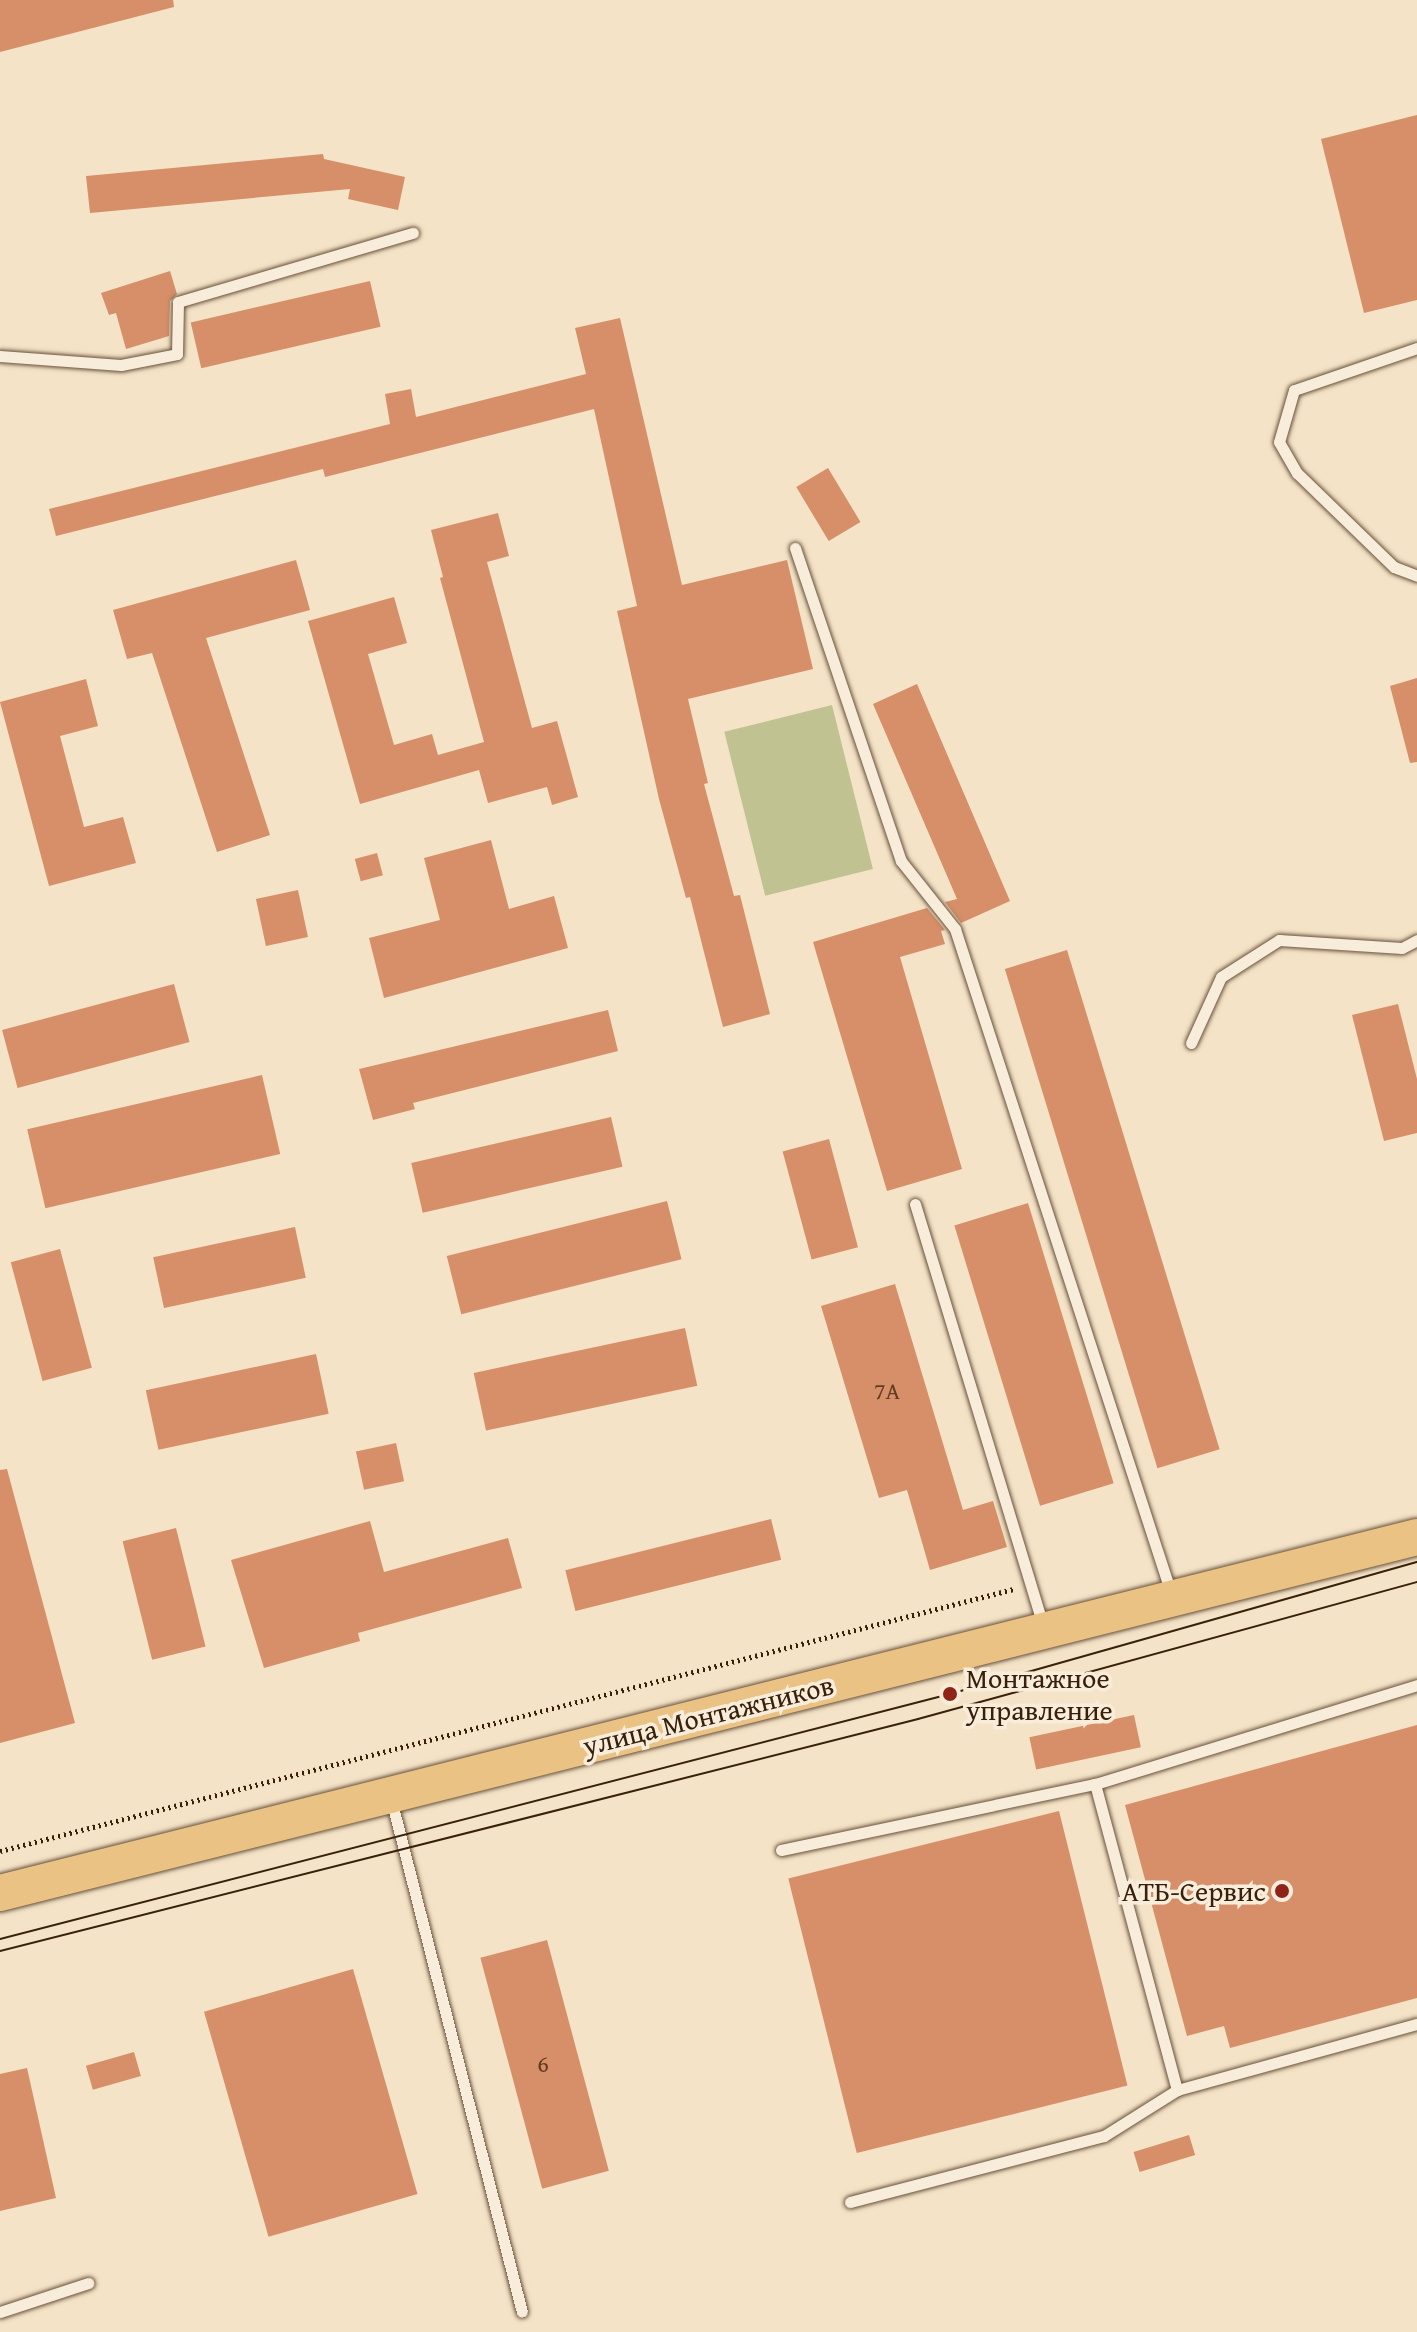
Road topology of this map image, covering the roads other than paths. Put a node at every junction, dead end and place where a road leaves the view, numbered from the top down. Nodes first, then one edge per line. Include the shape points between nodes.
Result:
1 (413, 233) dead end
2 (1417, 348) edge
3 (0, 356) edge
4 (795, 548) dead end
5 (1417, 576) edge
6 (1417, 940) edge
7 (1191, 1043) dead end
8 (915, 1204) dead end
9 (1417, 1537) edge
10 (1173, 1598) junction
11 (1044, 1630) junction
12 (1417, 1685) edge
13 (1095, 1784) junction
14 (390, 1795) junction
15 (781, 1850) dead end
16 (0, 1893) edge
17 (1417, 2024) edge
18 (1177, 2090) junction
19 (850, 2202) dead end
20 (88, 2283) dead end
21 (0, 2312) edge
22 (522, 2312) dead end

1 - 3 lane via 178,302 177,354 121,365
2 - 5 lane via 1294,390 1279,442 1297,473 1394,567
4 - 10 lane via 901,861 955,929
6 - 7 lane via 1402,948 1279,940 1221,977
8 - 11 lane
9 - 10 main road, улица Монтажников
10 - 11 main road, улица Монтажников
11 - 14 main road, улица Монтажников
12 - 13 lane
13 - 15 lane
13 - 18 lane
14 - 16 main road, улица Монтажников
14 - 22 lane
17 - 18 lane
18 - 19 lane via 1104,2136
20 - 21 lane

